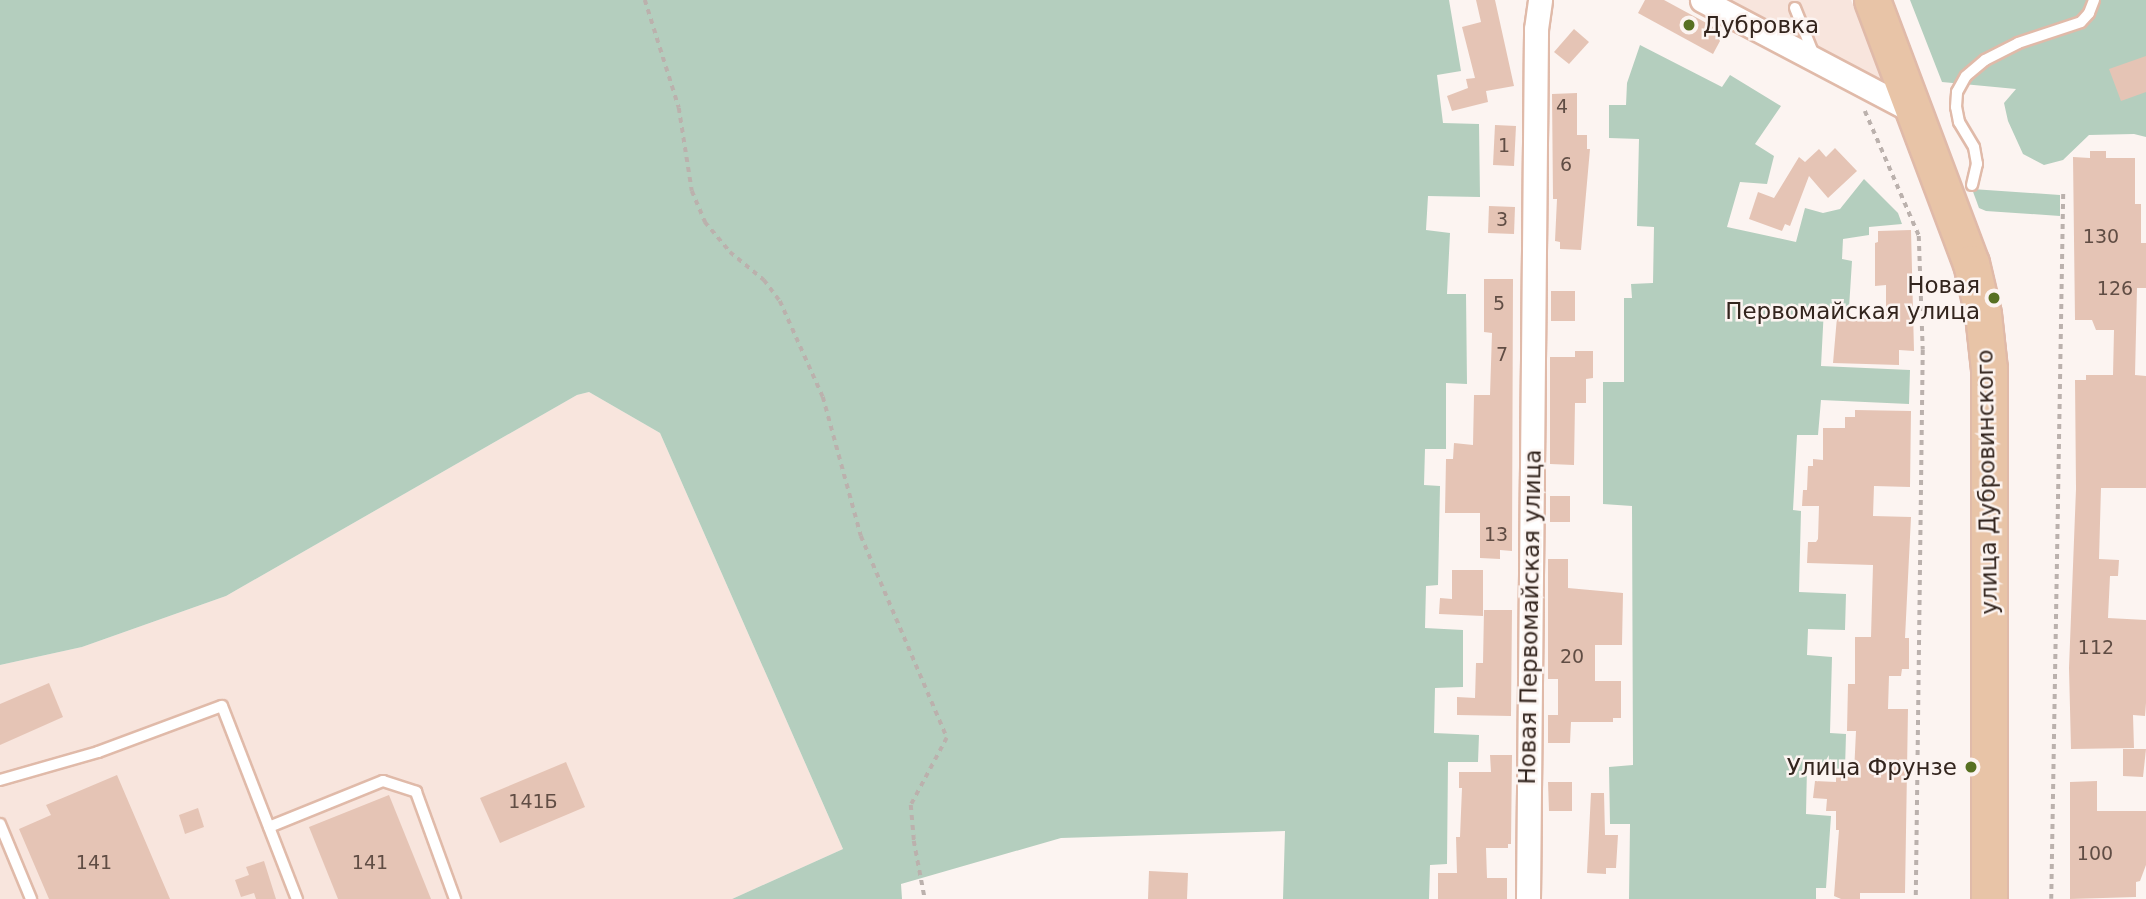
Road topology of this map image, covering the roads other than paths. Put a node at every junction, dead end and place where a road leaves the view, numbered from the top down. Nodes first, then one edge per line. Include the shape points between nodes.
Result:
1 (1540, 0) edge
2 (1702, 0) edge
3 (1872, 0) edge
4 (2094, 0) edge
5 (1795, 8) dead end
6 (1818, 64) junction
7 (1916, 113) junction
8 (1972, 185) dead end
9 (0, 780) edge
10 (0, 824) edge
11 (269, 827) junction
12 (31, 899) edge
13 (297, 899) edge
14 (455, 899) edge
15 (1528, 899) edge
16 (1989, 899) edge

1 - 15 street, Новая Первомайская улица via 1536,29
2 - 6 street
3 - 7 main road, улица Дубровинского
4 - 8 lane via 2081,22 2018,43 1966,76 1957,92 1956,107 1974,147 1977,164
5 - 6 lane
6 - 7 street
7 - 16 main road, улица Дубровинского via 1971,263 1989,369
9 - 11 lane via 97,752 222,706
10 - 12 lane
11 - 13 lane
11 - 14 lane via 383,781 416,792

